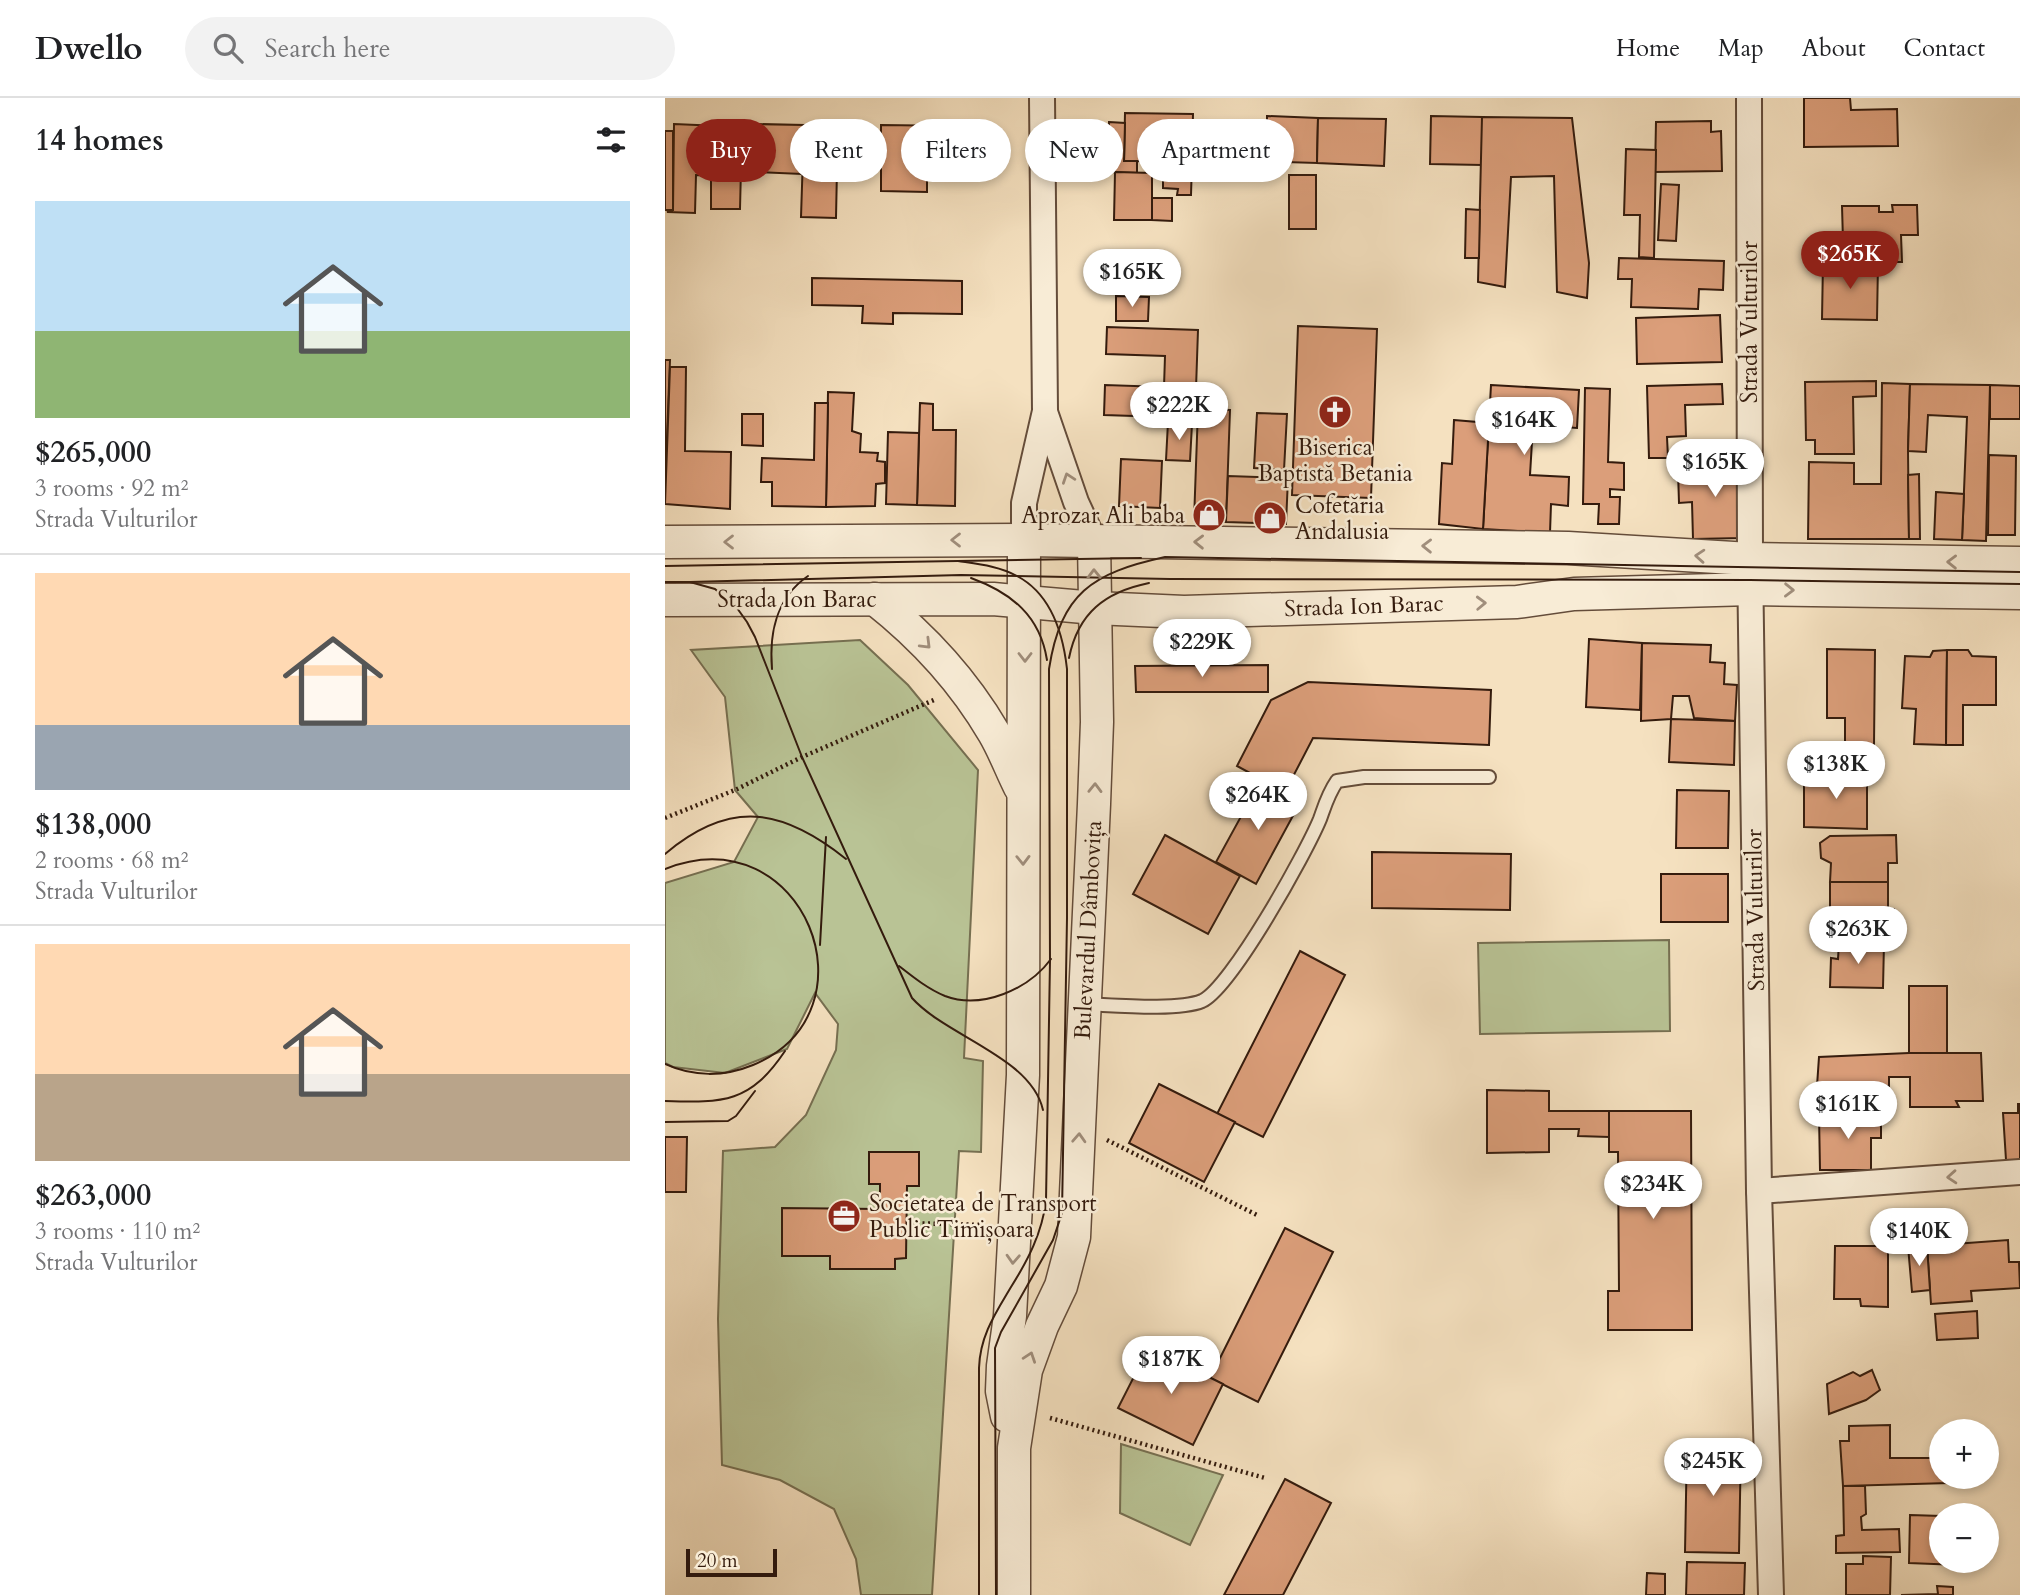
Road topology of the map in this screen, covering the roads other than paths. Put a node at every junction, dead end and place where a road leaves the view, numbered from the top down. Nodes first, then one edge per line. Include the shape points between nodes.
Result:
1 (1042, 98) edge
2 (1749, 98) edge
3 (1045, 411) junction
4 (1024, 540) junction
5 (1094, 541) junction
6 (665, 542) edge
7 (2020, 563) edge
8 (1750, 574) junction
9 (2020, 593) edge
10 (875, 598) junction
11 (665, 600) edge
12 (1024, 602) junction
13 (1095, 608) junction
14 (1489, 777) dead end
15 (1023, 792) junction
16 (1085, 1004) junction
17 (2020, 1172) edge
18 (1759, 1191) junction
19 (1014, 1448) junction
20 (1014, 1595) edge
21 (1771, 1595) edge

1 - 3 street, Bulevardul Dâmbovița
2 - 8 street, Strada Vulturilor
3 - 4 street, Bulevardul Dâmbovița via 1024,503
5 -> 3 street, Bulevardul Dâmbovița
4 - 5 street, Strada Ion Barac
4 -> 6 street, Strada Ion Barac
4 - 12 street, Bulevardul Dâmbovița
8 -> 5 street, Strada Ion Barac via 1568,548
13 -> 5 street, Bulevardul Dâmbovița
7 -> 8 street, Strada Ion Barac
8 -> 9 street, Strada Ion Barac
13 -> 8 street, Strada Ion Barac via 1184,612 1517,602
8 - 18 street, Strada Vulturilor
10 - 11 street, Strada Ion Barac
10 - 12 street, Strada Ion Barac
10 -> 15 street via 934,651 993,732
12 - 13 street, Strada Ion Barac
12 -> 15 street, Bulevardul Dâmbovița
16 -> 13 street, Bulevardul Dâmbovița via 1096,732
14 - 16 lane via 1337,781 1273,905 1233,970 1209,997 1172,1005
15 -> 19 street, Bulevardul Dâmbovița via 1023,1075 1002,1391
19 -> 16 street, Bulevardul Dâmbovița via 1026,1370 1061,1286 1074,1237
17 -> 18 street
18 - 21 street, Strada Vulturilor
19 - 20 street, Bulevardul Dâmbovița

